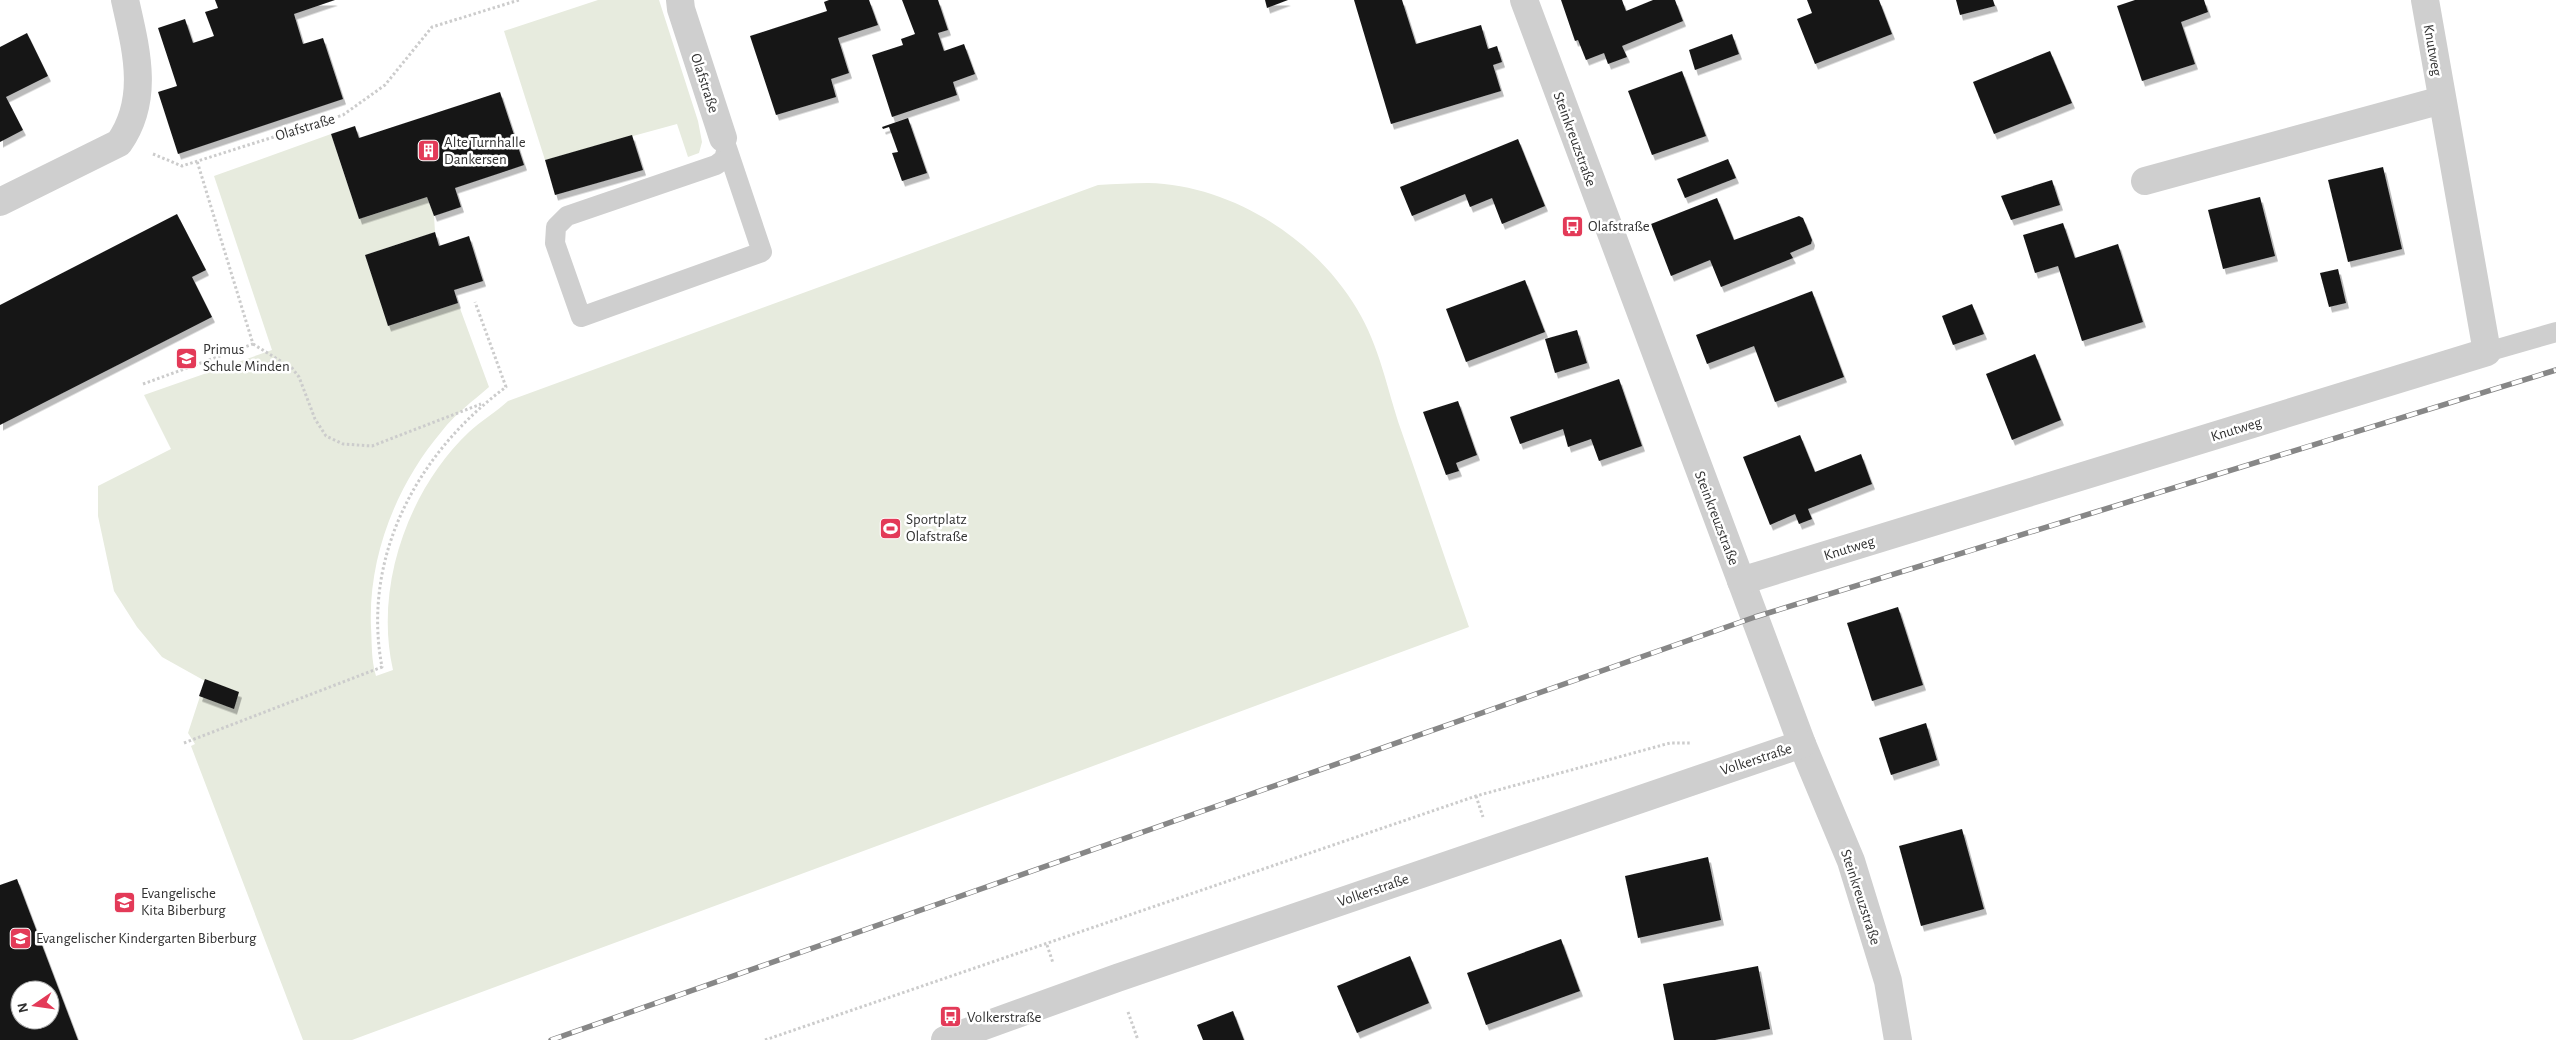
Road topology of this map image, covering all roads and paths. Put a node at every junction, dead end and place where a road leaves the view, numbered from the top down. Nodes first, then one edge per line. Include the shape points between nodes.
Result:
1 (125, 0) edge
2 (519, 0) edge
3 (680, 0) edge
4 (1524, 0) edge
5 (2425, 0) edge
6 (2442, 100) junction
7 (119, 143) junction
8 (725, 143) junction
9 (197, 161) junction
10 (2145, 181) dead end
11 (0, 202) edge
12 (475, 302) dead end
13 (2556, 332) edge
14 (253, 344) junction
15 (2487, 352) junction
16 (142, 384) dead end
17 (484, 403) junction
18 (1741, 581) junction
19 (184, 743) dead end
20 (1802, 744) junction
21 (1737, 765) junction
22 (765, 1040) edge
23 (945, 1040) edge
24 (1898, 1040) edge

1 - 7 street via 138,82 136,112
2 - 9 path, Olafstraße via 432,27 385,85 343,116
3 - 8 street, Olafstraße
4 - 18 street, Steinkreuzstraße
5 - 6 street, Knutweg
6 - 10 street
6 - 15 street, Knutweg
7 - 9 path, Olafstraße via 182,166
7 - 11 street
8 - 8 lane via 724,159 716,165 567,216 556,227 556,243 581,317 762,252
9 - 14 path
12 - 17 path via 506,387
13 - 15 lane
14 - 16 path
14 - 17 path via 292,368 299,377 314,419 326,436 343,444 372,446
15 - 18 street, Knutweg
17 - 19 path via 444,443 421,474 394,529 378,598 378,648 382,667
18 - 20 street, Steinkreuzstraße
20 - 21 street, Volkerstraße
20 - 24 street, Steinkreuzstraße via 1851,860 1888,981
21 - 22 path via 1722,744 1670,742 1476,796
21 - 23 street, Volkerstraße

